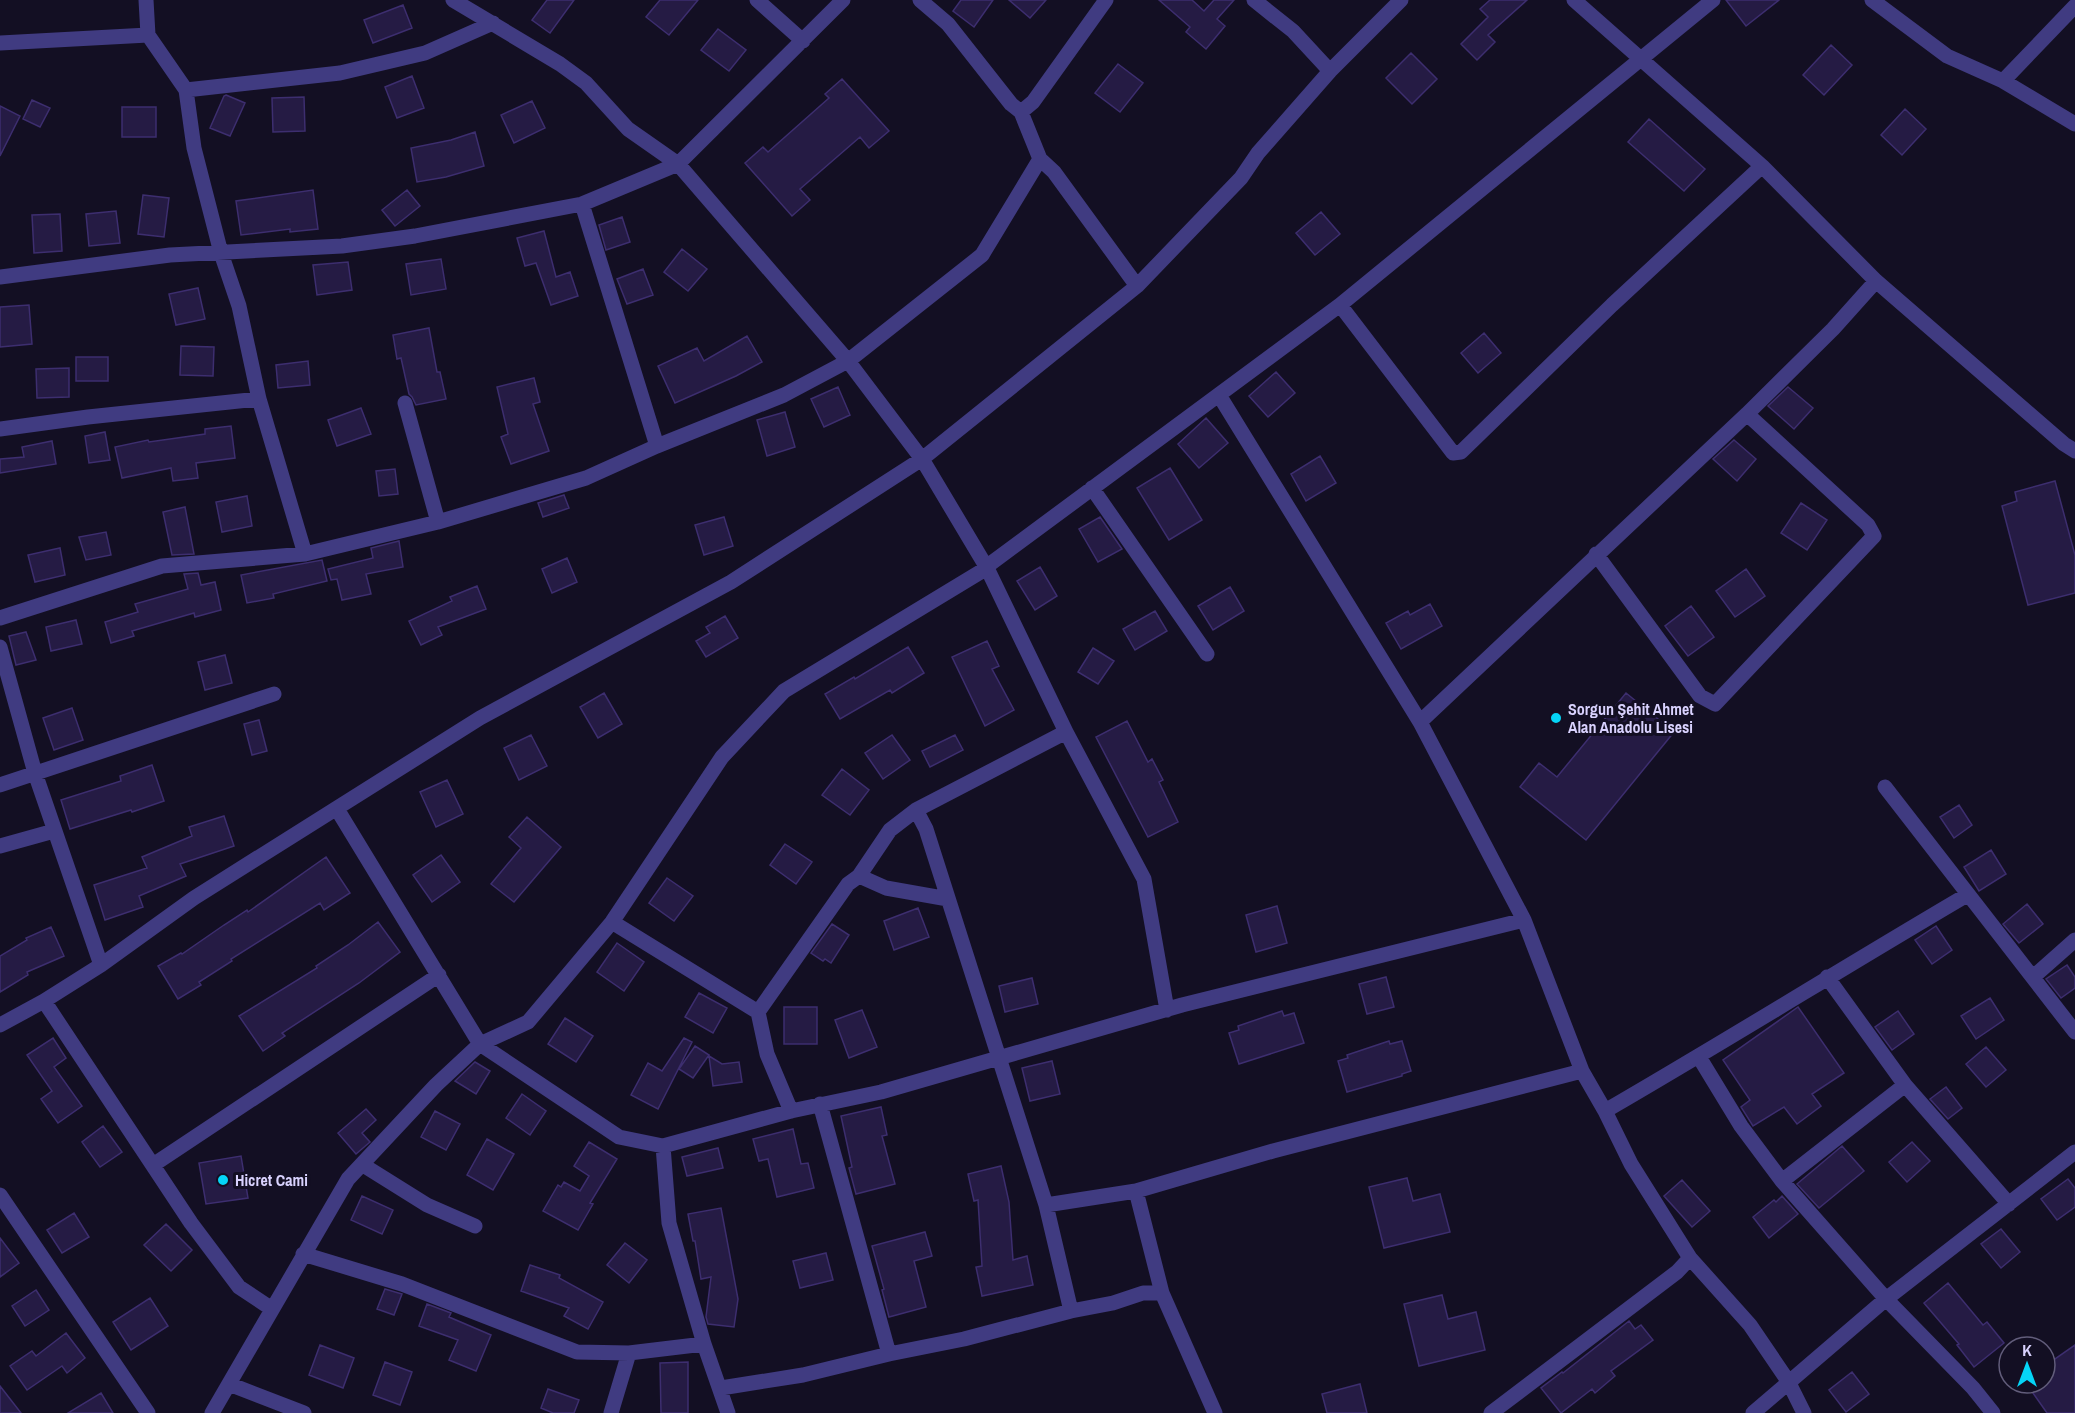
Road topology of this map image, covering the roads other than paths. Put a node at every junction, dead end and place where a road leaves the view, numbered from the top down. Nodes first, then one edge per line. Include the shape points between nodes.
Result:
1 (146, 0) edge
2 (453, 0) edge
3 (758, 0) edge
4 (843, 0) edge
5 (920, 0) edge
6 (1106, 0) edge
7 (1254, 0) edge
8 (1401, 0) edge
9 (1574, 0) edge
10 (1713, 0) edge
11 (1872, 0) edge
12 (2075, 6) edge
13 (494, 23) junction
14 (148, 35) junction
15 (803, 41) junction
16 (0, 44) edge
17 (1642, 58) junction
18 (1330, 71) junction
19 (2003, 81) junction
20 (186, 90) junction
21 (1021, 112) junction
22 (2075, 124) edge
23 (1040, 159) junction
24 (678, 164) junction
25 (1762, 166) junction
26 (582, 204) junction
27 (221, 252) junction
28 (0, 277) edge
29 (1876, 281) junction
30 (1137, 286) junction
31 (1341, 305) junction
32 (848, 361) junction
33 (1219, 395) junction
34 (259, 399) junction
35 (405, 403) dead end
36 (1747, 414) junction
37 (0, 429) edge
38 (657, 446) junction
39 (2075, 451) edge
40 (922, 459) junction
41 (1092, 488) junction
42 (438, 522) junction
43 (305, 554) junction
44 (1596, 554) junction
45 (987, 568) junction
46 (0, 618) edge
47 (0, 647) edge
48 (1208, 654) dead end
49 (274, 694) dead end
50 (1420, 722) junction
51 (1066, 732) junction
52 (35, 773) junction
53 (0, 785) edge
54 (1885, 787) dead end
55 (337, 809) junction
56 (916, 810) junction
57 (54, 831) junction
58 (0, 846) edge
59 (859, 876) junction
60 (1967, 895) junction
61 (948, 899) junction
62 (1524, 920) junction
63 (612, 922) junction
64 (2075, 940) edge
65 (101, 966) junction
66 (439, 975) junction
67 (1827, 978) junction
68 (2032, 978) junction
69 (44, 1001) junction
70 (1167, 1010) junction
71 (758, 1012) junction
72 (0, 1025) edge
73 (2075, 1032) edge
74 (480, 1044) junction
75 (1699, 1057) junction
76 (1000, 1058) junction
77 (1582, 1071) junction
78 (1905, 1085) junction
79 (820, 1104) junction
80 (791, 1111) junction
81 (1605, 1111) junction
82 (663, 1146) junction
83 (2075, 1152) edge
84 (153, 1165) junction
85 (363, 1165) junction
86 (1782, 1181) junction
87 (1136, 1191) junction
88 (0, 1195) edge
89 (1046, 1204) junction
90 (2009, 1204) junction
91 (475, 1226) dead end
92 (303, 1254) junction
93 (1690, 1258) junction
94 (1162, 1293) junction
95 (1886, 1299) junction
96 (272, 1309) junction
97 (1071, 1311) junction
98 (704, 1344) junction
99 (629, 1353) junction
100 (888, 1354) junction
101 (1788, 1382) junction
102 (229, 1384) junction
103 (721, 1388) junction
104 (148, 1413) edge
105 (212, 1413) edge
106 (304, 1413) edge
107 (611, 1413) edge
108 (728, 1413) edge
109 (1215, 1413) edge
110 (1491, 1413) edge
111 (1753, 1413) edge
112 (1804, 1413) edge
113 (1993, 1413) edge

1 - 14 street
2 - 13 street
3 - 15 street
4 - 15 street
5 - 21 street via 948,24
6 - 21 street via 1033,102
7 - 18 street via 1293,32
8 - 18 street
9 - 17 street
10 - 17 street
11 - 19 street via 1947,56
12 - 19 street
13 - 20 street via 424,53 340,73
13 - 24 street via 586,83 628,129
14 - 16 street
14 - 20 street
15 - 24 street
17 - 25 street
17 - 31 street
18 - 30 street via 1241,178
19 - 22 street
20 - 27 street via 194,148
21 - 23 street
23 - 30 street via 1054,172
23 - 32 street via 982,255
24 - 26 street
24 - 32 street
25 - 29 street
25 - 31 street via 1461,452 1453,453
26 - 27 street via 352,245
26 - 38 street
27 - 28 street
27 - 34 street via 239,306
29 - 36 street
29 - 39 street
30 - 40 street
31 - 33 street
32 - 38 street via 784,395
32 - 40 street
33 - 41 street
33 - 50 street
34 - 37 street
34 - 43 street
35 - 42 street
36 - 44 street
36 - 44 street via 1868,525 1874,536 1715,704 1700,696
38 - 42 street via 586,478
40 - 45 street
40 - 55 street via 731,582 480,718
41 - 45 street
41 - 48 street
42 - 43 street
43 - 46 street via 162,566
44 - 50 street
45 - 51 street
45 - 63 street via 784,691 722,757
47 - 52 street
49 - 52 street
50 - 62 street
51 - 56 street
51 - 70 street via 1144,879
52 - 53 street
52 - 57 street
54 - 60 street
55 - 65 street via 194,898
55 - 66 street
56 - 59 street via 890,830
56 - 61 street
57 - 58 street
57 - 65 street
59 - 61 street via 886,888
59 - 71 street via 848,884
60 - 67 street
60 - 68 street
61 - 76 street
62 - 70 street
62 - 77 street
63 - 71 street
63 - 74 street via 528,1022
64 - 68 street
65 - 69 street
66 - 74 street
66 - 84 street
67 - 75 street
67 - 78 street
68 - 73 street
69 - 72 street
69 - 84 street
70 - 76 street
71 - 80 street via 767,1054
74 - 82 street via 619,1137
74 - 85 street via 436,1084
75 - 81 street
75 - 86 street via 1741,1126
76 - 79 street via 881,1092
76 - 89 street
77 - 81 street
77 - 87 street via 1273,1151
78 - 86 street
78 - 90 street
79 - 80 street
79 - 100 street
80 - 82 street
81 - 93 street via 1630,1164
82 - 98 street via 669,1223
83 - 90 street
84 - 96 street via 239,1287
85 - 91 street via 427,1205
85 - 92 street via 348,1179
86 - 95 street
87 - 89 street
87 - 94 street
88 - 104 street
89 - 97 street
90 - 95 street
92 - 96 street
92 - 99 street via 402,1284 577,1352
93 - 101 street via 1750,1325
93 - 110 street via 1677,1272
94 - 97 street via 1143,1293
94 - 109 street
95 - 101 street
95 - 113 street
96 - 102 street
97 - 100 street
98 - 99 street
98 - 103 street
99 - 107 street
100 - 103 street via 803,1375
101 - 111 street
101 - 112 street
102 - 105 street
102 - 106 street
103 - 108 street

